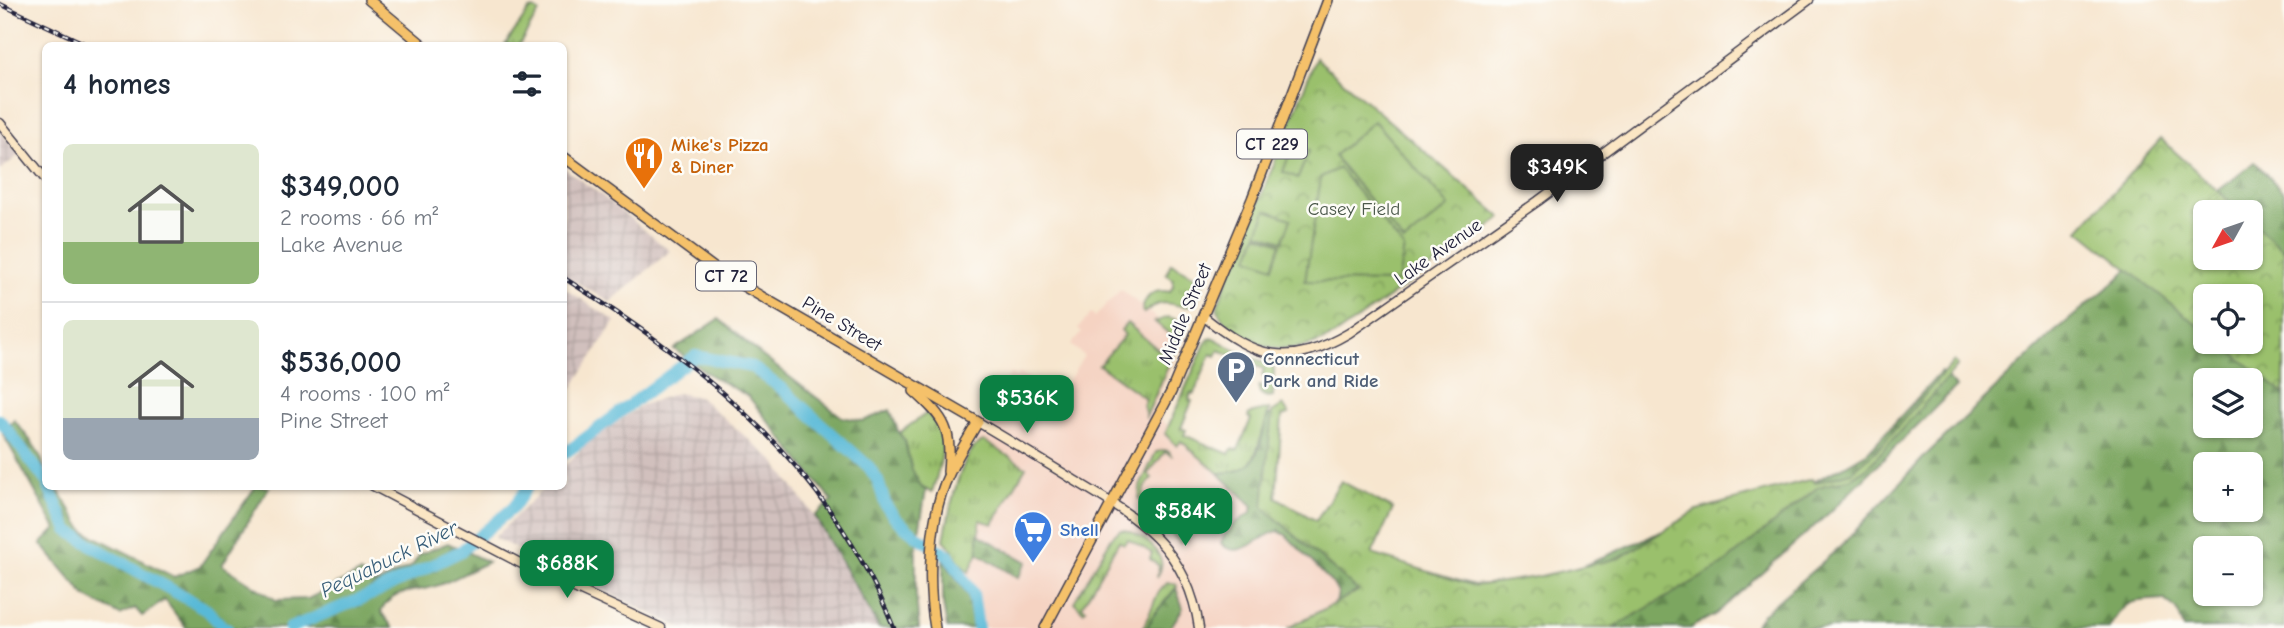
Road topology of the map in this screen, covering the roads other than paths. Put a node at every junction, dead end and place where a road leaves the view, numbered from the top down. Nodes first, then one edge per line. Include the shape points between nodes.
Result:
1 (369, 0) edge
2 (1328, 0) edge
3 (1809, 0) edge
4 (419, 42) edge
5 (0, 123) edge
6 (567, 159) edge
7 (42, 175) edge
8 (1203, 316) junction
9 (900, 378) junction
10 (978, 422) junction
11 (948, 476) junction
12 (380, 490) edge
13 (1114, 504) junction
14 (661, 628) edge
15 (935, 628) edge
16 (1045, 628) edge
17 (1199, 628) edge

1 - 4 main road
2 - 8 main road, Middle Street / CT 229
3 - 8 main road, Lake Avenue via 1538,201 1328,345 1302,354 1273,355 1248,346
5 - 7 main road
6 - 9 main road, Pine Street / CT 72 via 721,273
8 - 13 main road, Middle Street / CT 229 via 1171,392
9 - 10 main road, Pine Street / CT 72
9 - 11 main road, CT 72 via 942,418 950,447
10 - 11 main road, CT 72
10 - 13 main road, Pine Street
11 - 15 main road, CT 72 via 934,537
12 - 14 main road
13 - 16 main road, Middle Street / CT 229
13 - 17 main road, Pine Street via 1168,549 1183,572

